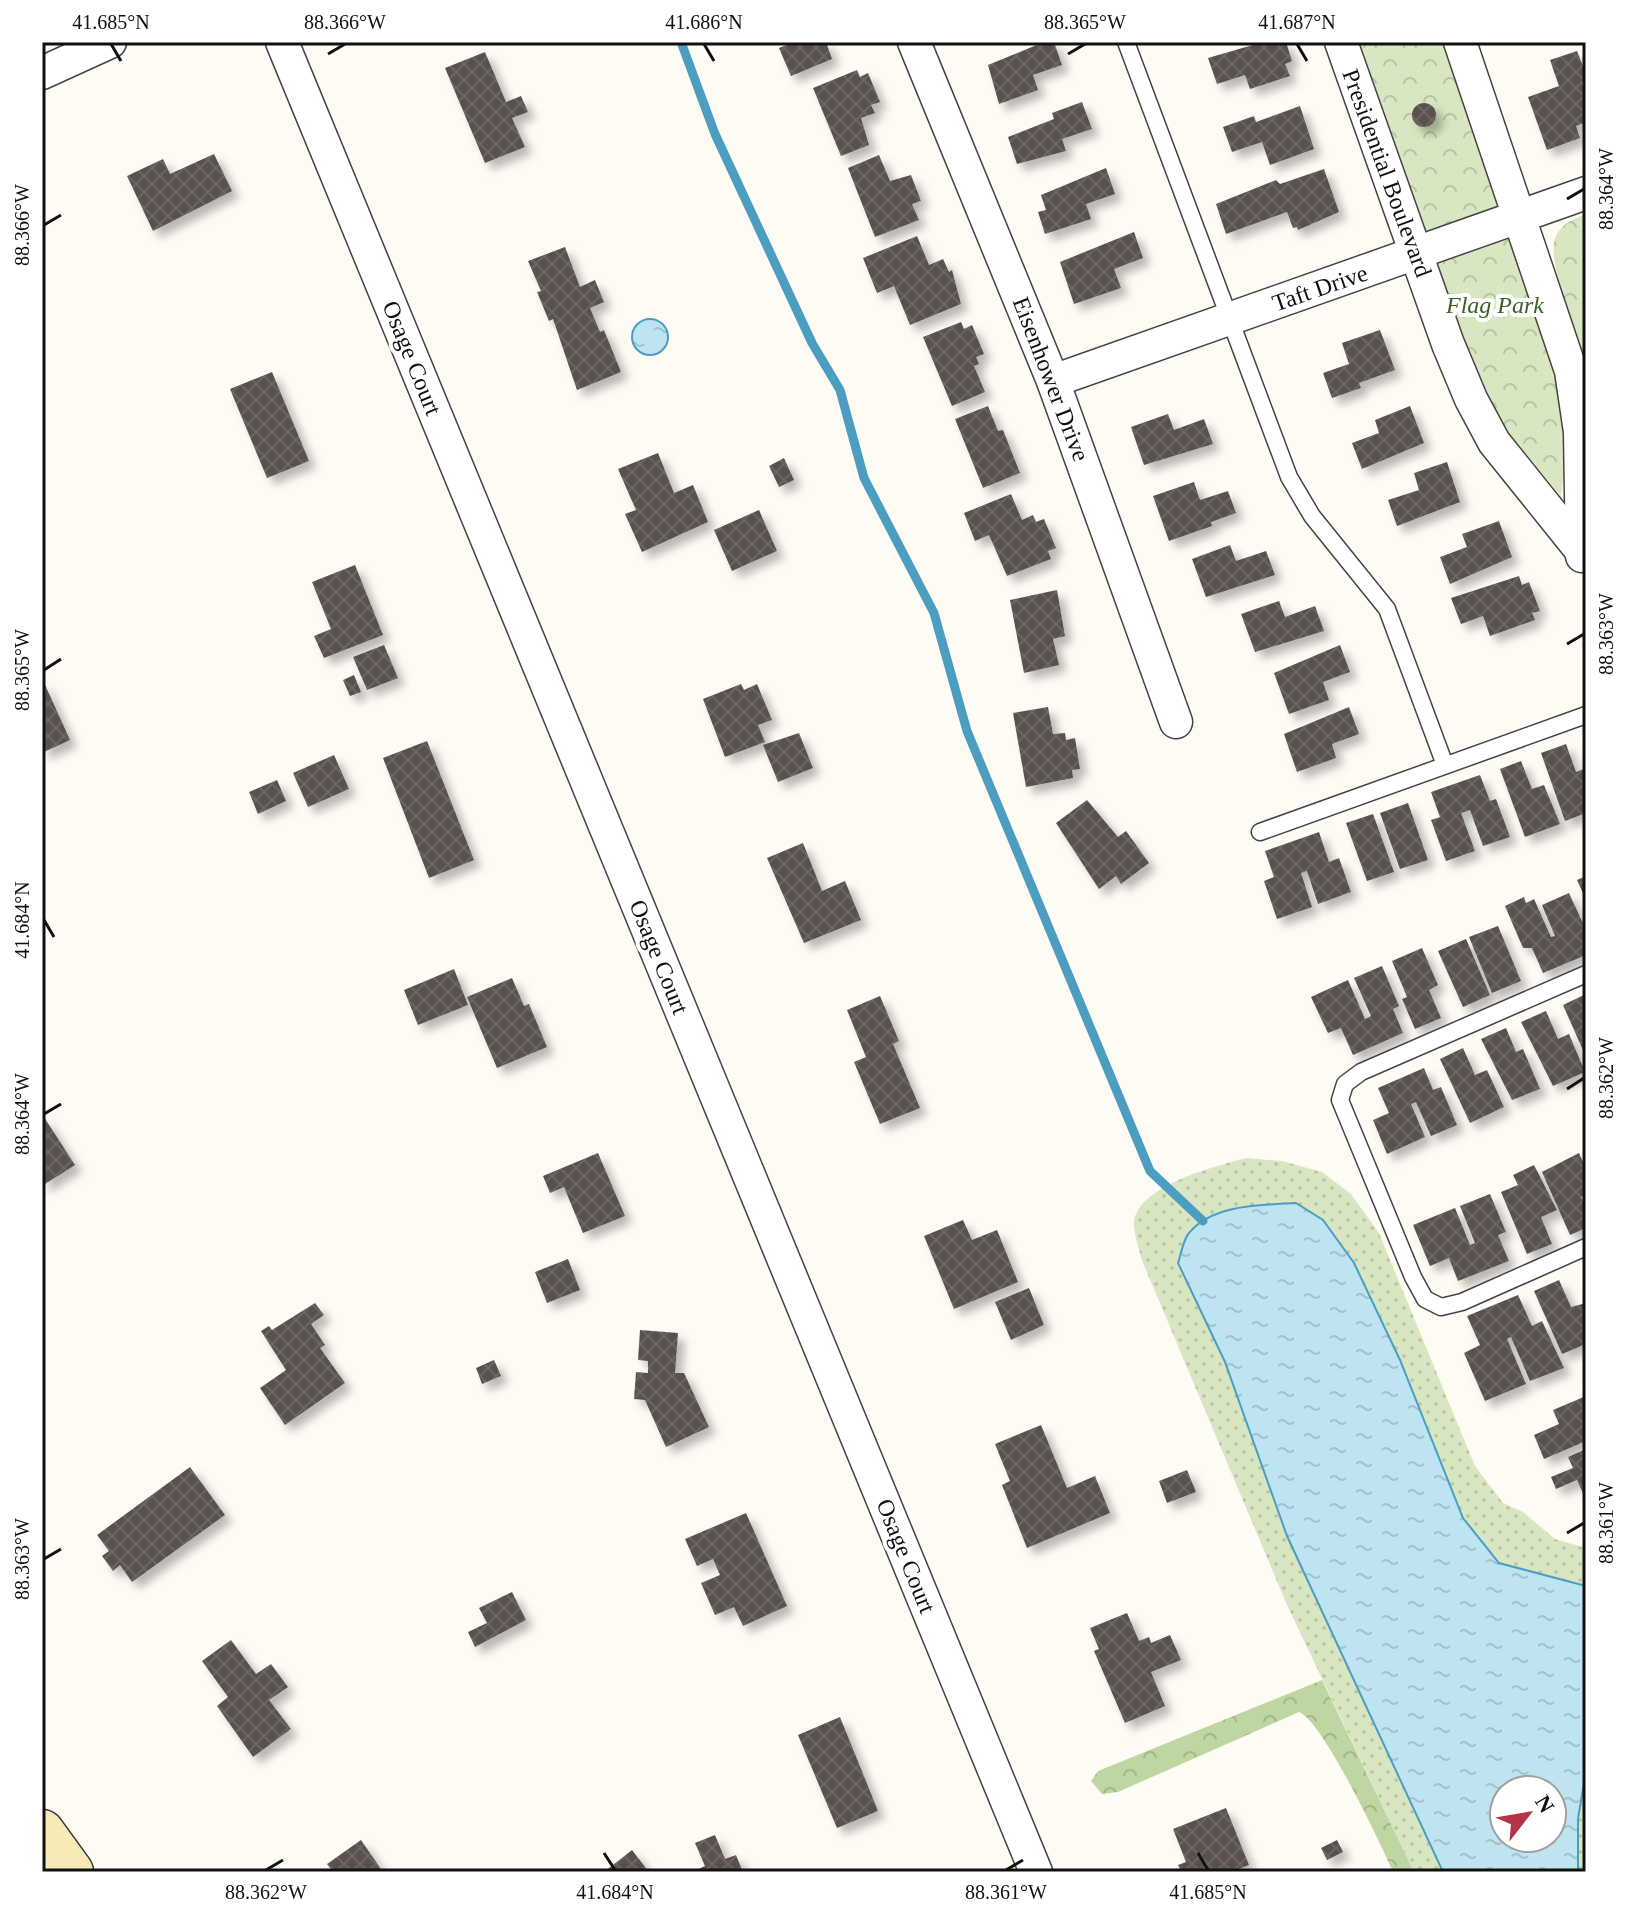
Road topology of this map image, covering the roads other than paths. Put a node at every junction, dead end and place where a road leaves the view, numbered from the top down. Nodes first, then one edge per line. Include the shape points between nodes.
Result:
1 (110, 42) edge
2 (282, 42) edge
3 (914, 42) edge
4 (1126, 42) edge
5 (1341, 42) edge
6 (1464, 43) edge
7 (42, 73) edge
8 (1586, 193) edge
9 (1520, 216) junction
10 (1416, 254) junction
11 (1231, 318) junction
12 (1053, 381) junction
13 (1583, 558) edge
14 (1586, 715) edge
15 (1176, 722) dead end
16 (1445, 765) junction
17 (1260, 832) dead end
18 (1586, 974) edge
19 (1586, 1247) edge
20 (42, 1832) edge
21 (71, 1872) edge
22 (1036, 1872) edge

1 - 7 street
2 - 22 street, Osage Court
3 - 12 street, Eisenhower Drive
4 - 11 lane
5 - 10 street, Presidential Boulevard
6 - 9 street, Presidential Boulevard
8 - 9 street, Taft Drive
9 - 10 street, Taft Drive
9 - 13 street, Presidential Boulevard via 1571,371 1580,432
10 - 11 street, Taft Drive
10 - 13 street, Presidential Boulevard via 1477,410
11 - 12 street, Taft Drive
11 - 16 lane via 1289,477 1312,516 1387,609
12 - 15 street, Eisenhower Drive
14 - 16 lane
16 - 17 lane
18 - 19 lane via 1361,1072 1345,1084 1340,1100 1425,1299 1441,1307 1462,1302
20 - 21 main road

